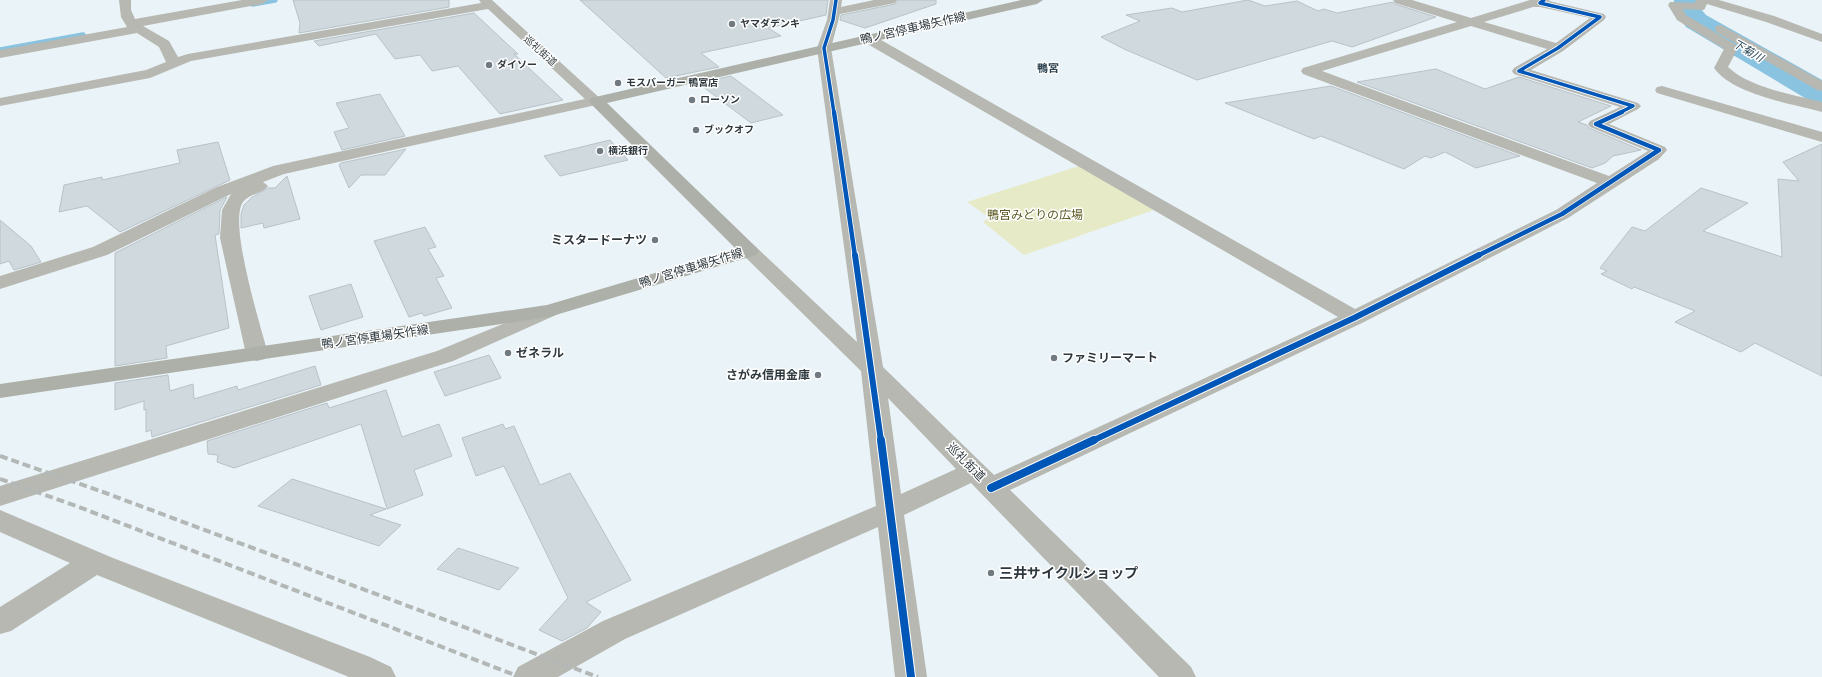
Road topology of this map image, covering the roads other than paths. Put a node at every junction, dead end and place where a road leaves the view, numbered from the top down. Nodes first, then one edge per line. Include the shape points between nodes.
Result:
1 (126, 0) edge
2 (262, 0) edge
3 (505, 0) edge
4 (891, 0) edge
5 (1037, 0) edge
6 (1405, 1) edge
7 (1542, 1) edge
8 (1703, 2) edge
9 (487, 3) edge
10 (835, 6) edge
11 (1470, 22) junction
12 (134, 26) junction
13 (1822, 38) edge
14 (869, 39) junction
15 (824, 48) junction
16 (1558, 48) junction
17 (0, 54) edge
18 (174, 64) junction
19 (1680, 79) dead end
20 (1822, 87) edge
21 (1648, 98) junction
22 (596, 101) junction
23 (0, 102) edge
24 (1822, 107) edge
25 (1822, 137) edge
26 (416, 140) junction
27 (1610, 182) junction
28 (749, 251) junction
29 (0, 283) edge
30 (549, 311) junction
31 (1354, 318) junction
32 (257, 354) junction
33 (872, 368) junction
34 (0, 391) edge
35 (983, 480) junction
36 (0, 496) edge
37 (889, 511) junction
38 (0, 520) edge
39 (95, 562) junction
40 (0, 622) edge
41 (380, 677) edge
42 (530, 677) edge
43 (911, 677) edge
44 (1180, 677) edge

1 - 12 street via 125,7
2 - 12 street
3 - 9 street
4 - 10 street
5 - 14 main road, 鴨ノ宮停車場矢作線
6 - 11 street
7 - 11 street
7 - 16 street via 1600,17
8 - 13 street via 1770,19
8 - 20 street via 1699,14 1710,22
8 - 24 street via 1674,5 1681,17 1731,48 1721,68 1725,74 1774,94
9 - 18 street via 188,58
9 - 22 street, 巡礼街道
10 - 15 street
11 - 16 street
11 - 27 street via 1308,71
12 - 17 street
12 - 18 street via 163,43
14 - 15 main road, 鴨ノ宮停車場矢作線
14 - 31 street
15 - 22 main road, 鴨ノ宮停車場矢作線
15 - 33 street
16 - 21 street via 1520,71
18 - 23 street via 150,74
19 - 21 street
21 - 25 street
21 - 27 street via 1596,124 1659,150
22 - 26 street
22 - 28 main road, 鴨ノ宮停車場矢作線
26 - 29 street via 279,170 254,178 100,251
26 - 32 street via 417,146 411,150 292,176 246,190 238,196 231,209 229,225
27 - 31 street via 1562,214
28 - 30 main road, 鴨ノ宮停車場矢作線
28 - 33 street, 巡礼街道
30 - 32 main road, 鴨ノ宮停車場矢作線
30 - 36 street via 445,356
31 - 35 street
32 - 34 main road, 鴨ノ宮停車場矢作線
33 - 35 street, 巡礼街道
33 - 37 street
35 - 37 street
35 - 44 street, 巡礼街道
37 - 42 street via 614,630
37 - 43 street
38 - 39 street
39 - 40 street
39 - 41 street

